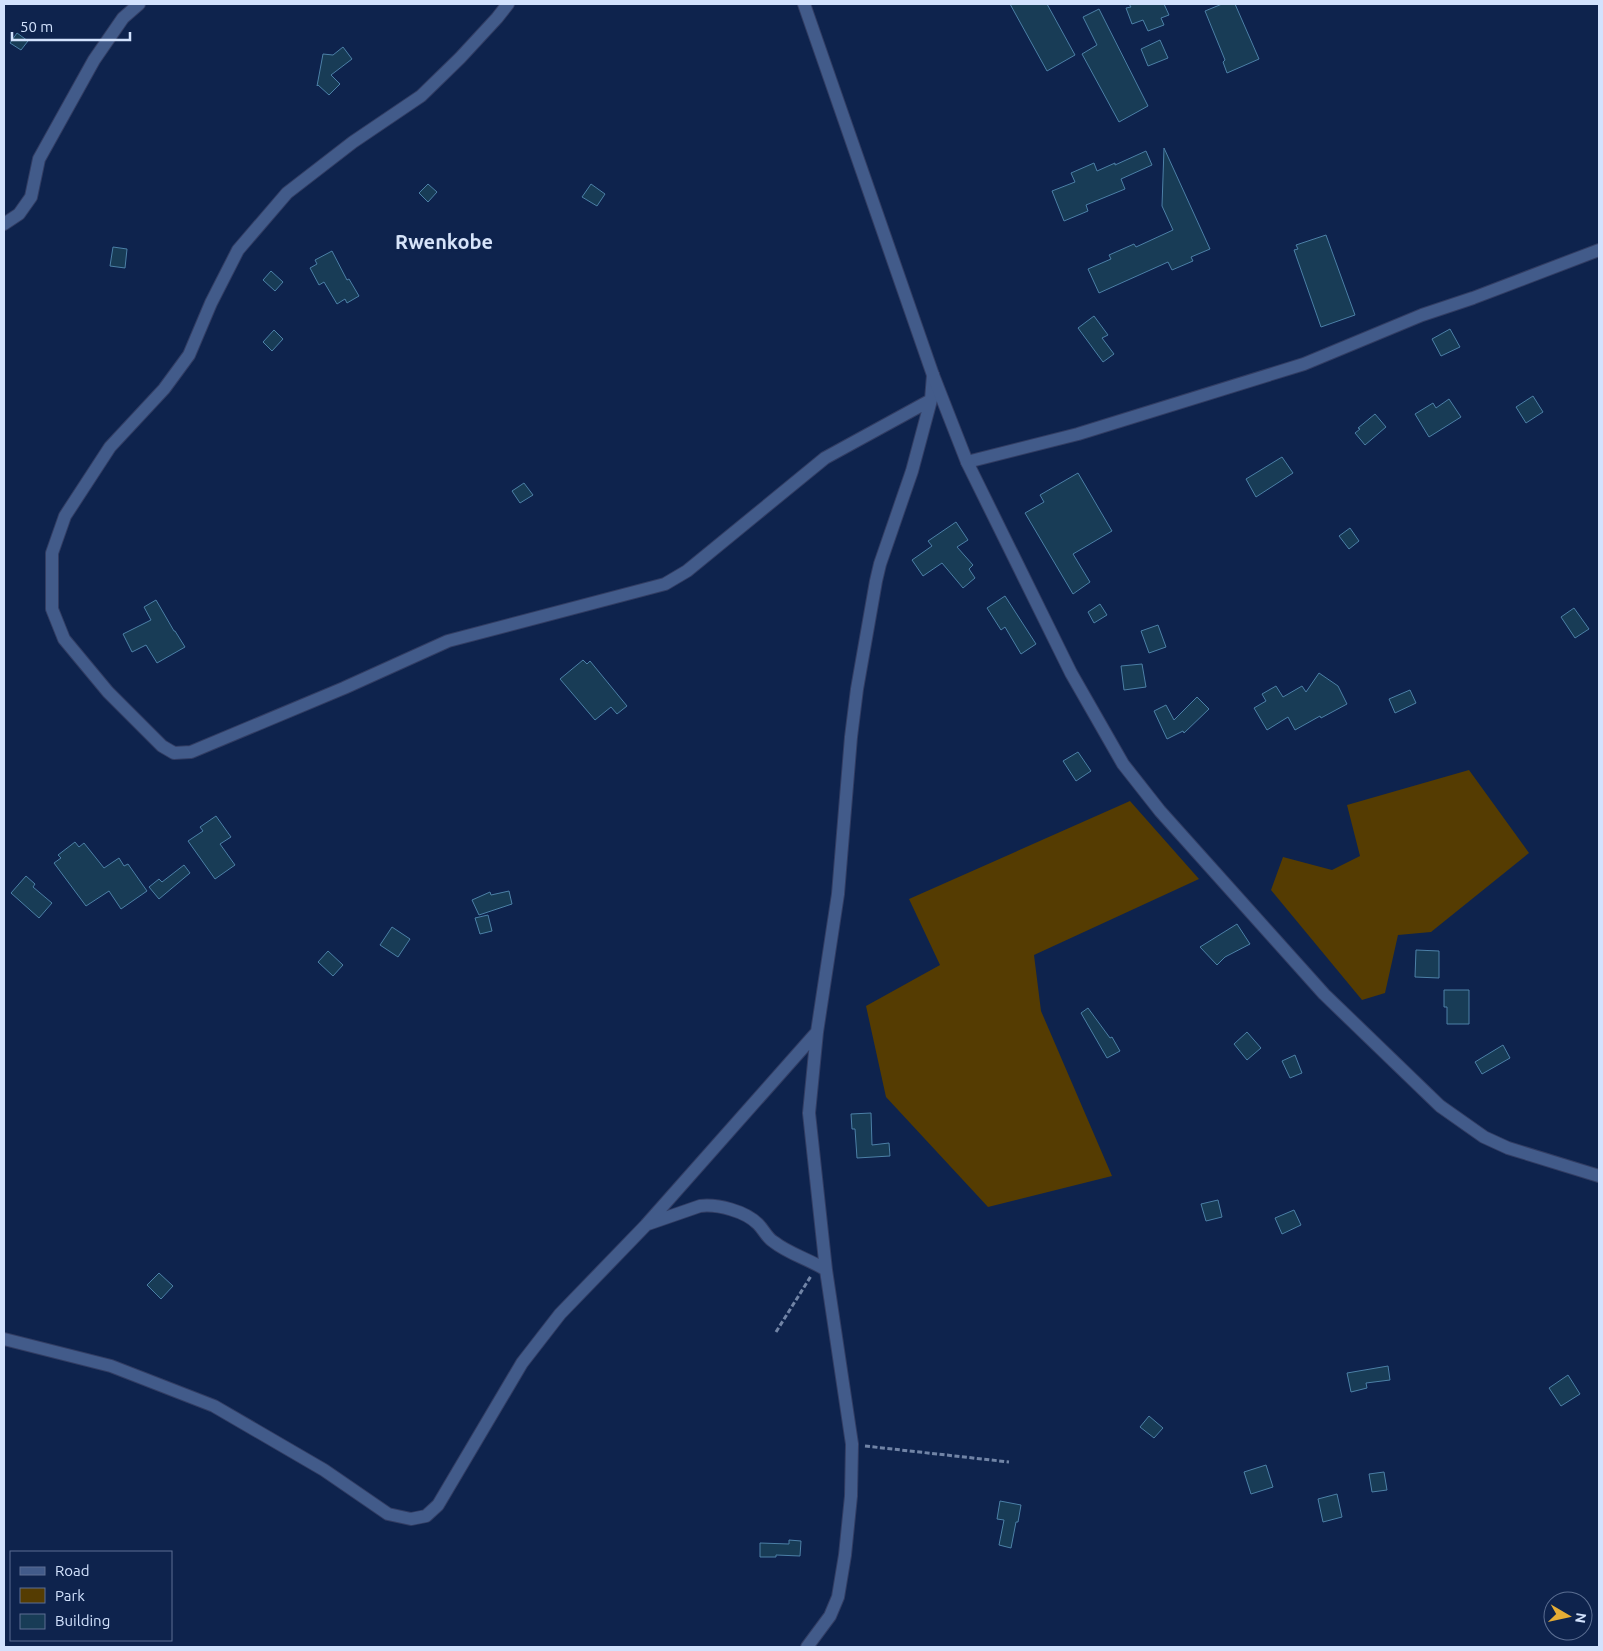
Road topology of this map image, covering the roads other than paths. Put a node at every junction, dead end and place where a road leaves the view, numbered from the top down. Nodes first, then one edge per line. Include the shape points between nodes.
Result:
1 (140, 4) edge
2 (508, 4) edge
3 (804, 4) edge
4 (4, 224) edge
5 (1599, 250) edge
6 (933, 375) junction
7 (931, 400) junction
8 (966, 462) junction
9 (817, 1032) junction
10 (1599, 1176) edge
11 (646, 1225) junction
12 (822, 1267) junction
13 (4, 1339) edge
14 (807, 1647) edge

1 - 4 street via 123,18 94,60 38,159 31,197 19,214
2 - 7 street via 421,96 353,142 287,193 238,250 188,355 164,389 110,447 65,516 52,553 52,609 64,639 108,692 162,746 174,753 191,752 448,641 665,584 687,571 825,458
3 - 6 street
5 - 8 street via 1422,314 1304,364 1078,434
6 - 7 street
6 - 8 street
7 - 9 street via 876,581 857,689 838,894
8 - 10 street via 1085,698 1123,764 1160,811 1324,994 1440,1106 1484,1137
9 - 11 street
9 - 12 street via 809,1113
11 - 12 street via 700,1206 726,1208 757,1223 773,1242
11 - 13 street via 560,1314 522,1363 438,1506 426,1516 411,1519 388,1514 324,1470 214,1406 111,1366
12 - 14 street via 852,1444 848,1532 838,1597 830,1616

